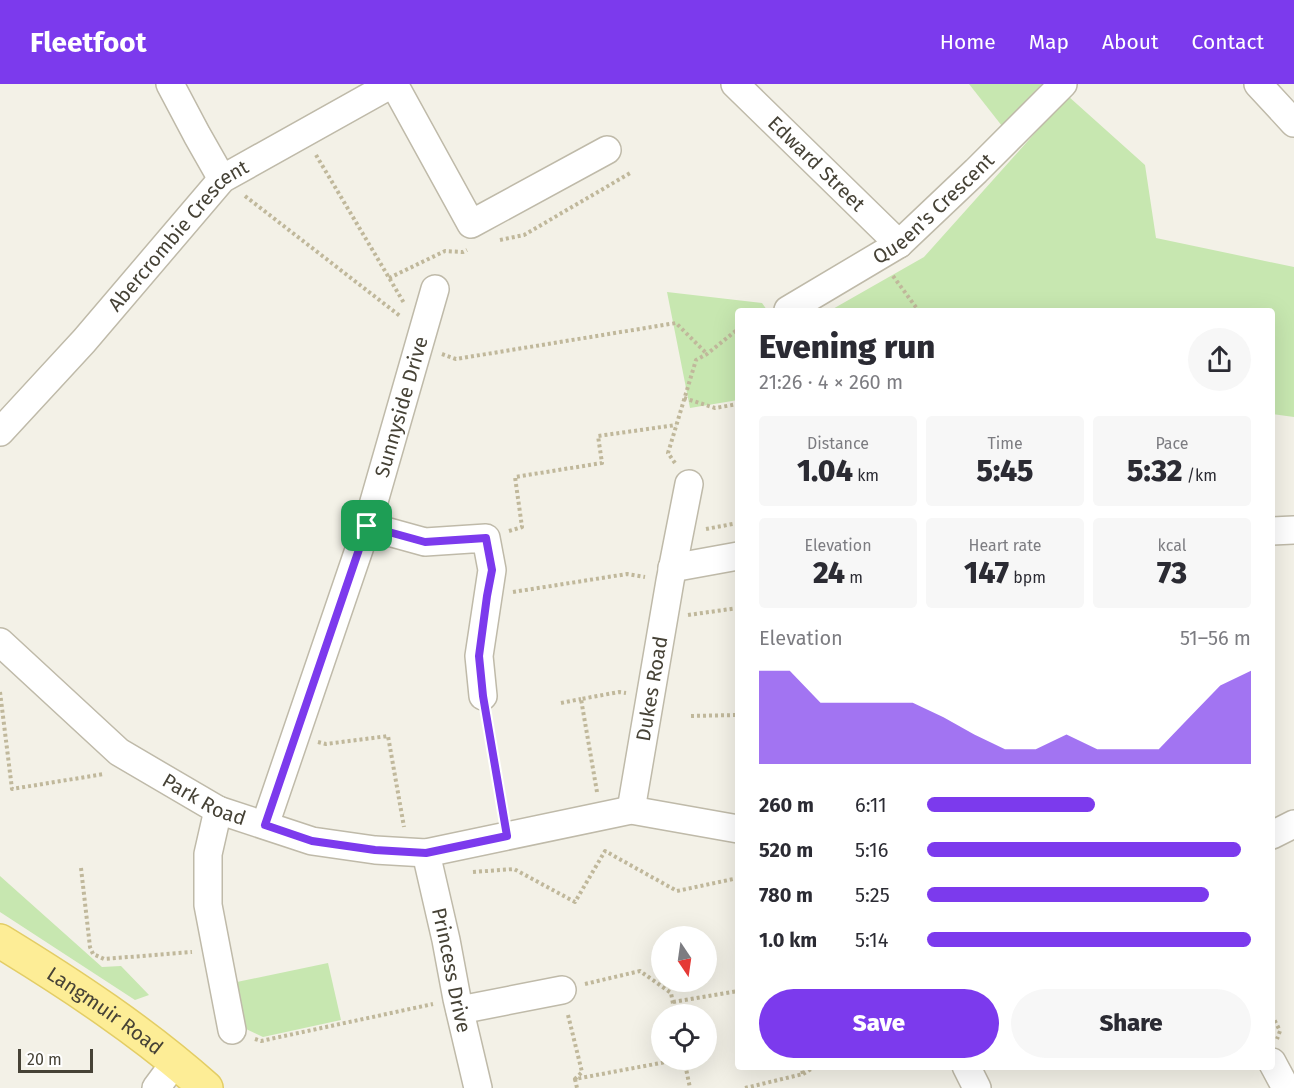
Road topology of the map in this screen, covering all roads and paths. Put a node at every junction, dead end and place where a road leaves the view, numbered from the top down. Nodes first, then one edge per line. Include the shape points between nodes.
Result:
1 (170, 84) edge
2 (393, 84) edge
3 (735, 84) edge
4 (1063, 84) edge
5 (1258, 84) edge
6 (1294, 123) edge
7 (303, 134) junction
8 (607, 150) dead end
9 (222, 179) junction
10 (889, 250) junction
11 (435, 289) dead end
12 (791, 308) edge
13 (917, 308) edge
14 (735, 331) edge
15 (420, 340) junction
16 (707, 354) junction
17 (684, 398) junction
18 (735, 405) edge
19 (676, 425) junction
20 (0, 432) edge
21 (689, 484) joint
22 (367, 526) junction
23 (1294, 530) edge
24 (1275, 531) edge
25 (486, 538) junction
26 (735, 557) edge
27 (671, 574) junction
28 (487, 596) junction
29 (735, 608) edge
30 (663, 619) junction
31 (0, 642) edge
32 (0, 692) edge
33 (483, 696) joint
34 (650, 698) junction
35 (581, 699) junction
36 (561, 703) dead end
37 (1, 705) edge
38 (735, 715) edge
39 (691, 716) dead end
40 (296, 734) junction
41 (135, 762) junction
42 (218, 810) junction
43 (631, 810) junction
44 (601, 816) junction
45 (1294, 824) edge
46 (265, 825) junction
47 (735, 828) edge
48 (1275, 834) edge
49 (507, 836) junction
50 (417, 852) junction
51 (81, 868) dead end
52 (432, 879) junction
53 (735, 879) edge
54 (0, 941) edge
55 (217, 950) junction
56 (562, 990) junction
57 (735, 992) edge
58 (673, 1002) joint
59 (459, 1004) junction
60 (1275, 1021) edge
61 (232, 1030) joint
62 (1275, 1048) edge
63 (1275, 1054) edge
64 (176, 1062) junction
65 (651, 1065) edge
66 (686, 1070) edge
67 (802, 1070) edge
68 (809, 1070) edge
69 (968, 1070) edge
70 (802, 1074) junction
71 (575, 1079) junction
72 (156, 1088) edge
73 (206, 1088) edge
74 (478, 1088) edge
75 (576, 1088) edge
76 (690, 1088) edge
77 (745, 1088) edge
78 (977, 1088) edge
79 (1286, 1088) edge

1 - 9 street
2 - 7 street, Abercrombie Crescent
2 - 8 street via 471,224
3 - 10 street, Edward Street
4 - 10 street, Queen's Crescent
5 - 6 street
7 - 9 street, Abercrombie Crescent
7 - 15 path
9 - 15 path
9 - 20 street, Abercrombie Crescent via 84,341
10 - 12 street, Queen's Crescent
10 - 13 path
11 - 15 street, Sunnyside Drive
14 - 16 path
15 - 16 path via 456,358 676,323
15 - 22 street, Sunnyside Drive
16 - 17 path via 696,360
17 - 18 path via 715,408
17 - 19 path
19 - 21 path via 668,453
19 - 25 path via 598,436 602,463 515,477 522,526
21 - 27 street, Dukes Road
22 - 25 street via 425,542
22 - 40 street, Sunnyside Drive
23 - 24 street
25 - 28 street via 492,570
26 - 27 street
27 - 28 path via 627,574
27 - 30 street, Dukes Road
28 - 33 street via 479,656
29 - 30 path
30 - 34 street, Dukes Road
31 - 41 street, Park Road via 119,752
32 - 37 path
33 - 49 path
34 - 35 path via 619,692
34 - 43 street, Dukes Road
35 - 36 path
35 - 44 path
37 - 41 path via 12,789 106,774
38 - 39 path
40 - 46 street, Sunnyside Drive
40 - 50 path via 326,744 388,736
41 - 42 street, Park Road
42 - 46 street, Park Road
42 - 55 street via 208,854 208,905
43 - 44 street, Park Road
43 - 47 street, Park Road
44 - 49 street, Park Road
45 - 48 street
46 - 50 street, Park Road via 312,841
49 - 50 street, Park Road
50 - 52 street, Princess Drive
51 - 55 path via 93,954 104,959
52 - 53 path via 514,869 575,902 605,851 677,891
52 - 59 street, Princess Drive
54 - 64 main road, Langmuir Road
55 - 61 street
56 - 58 path via 640,971 671,993
56 - 59 street
56 - 71 path via 582,1072
57 - 58 path
59 - 61 path via 261,1041
59 - 74 street, Princess Drive
60 - 62 path via 1280,1031
63 - 79 street
64 - 72 street
64 - 73 main road, Langmuir Road
65 - 71 path
66 - 76 path
67 - 70 path
68 - 70 path
69 - 78 street
70 - 77 path
71 - 75 path

